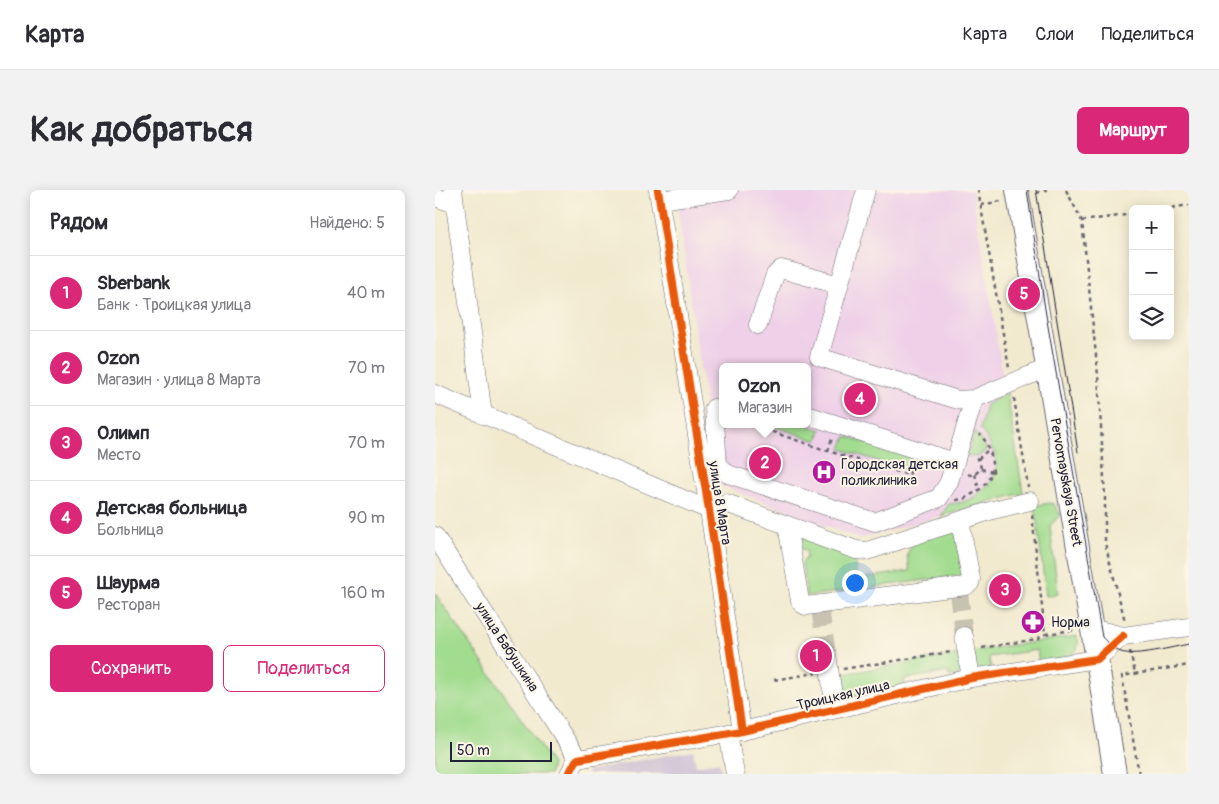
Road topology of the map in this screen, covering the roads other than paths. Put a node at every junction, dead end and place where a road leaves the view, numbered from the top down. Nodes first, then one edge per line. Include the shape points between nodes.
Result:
1 (729, 190) edge
2 (867, 190) edge
3 (1017, 190) edge
4 (659, 195) edge
5 (435, 197) edge
6 (454, 197) edge
7 (839, 285) junction
8 (758, 325) dead end
9 (1047, 368) junction
10 (435, 394) edge
11 (973, 399) junction
12 (715, 408) dead end
13 (483, 415) junction
14 (811, 416) edge
15 (964, 463) junction
16 (1030, 501) dead end
17 (709, 510) junction
18 (960, 521) junction
19 (787, 525) junction
20 (435, 536) edge
21 (1189, 627) edge
22 (1091, 628) junction
23 (1125, 632) junction
24 (965, 643) tunnel mouth
25 (1097, 659) junction
26 (828, 663) tunnel mouth
27 (971, 678) junction
28 (835, 709) junction
29 (735, 732) junction
30 (578, 759) junction
31 (569, 774) edge
32 (735, 774) edge
33 (1115, 774) edge

1 - 4 street
2 - 7 street
3 - 9 main road, Pervomayskaya Street
4 - 17 street, улица 8 Марта
5 - 6 street
6 - 13 street
7 - 8 street via 781,270 775,275
7 - 11 street via 819,357 958,400
9 - 11 street
9 - 22 main road, Pervomayskaya Street
10 - 13 street, улица 8 Марта
11 - 15 street
12 - 15 street via 718,466 728,474 875,522 939,498
13 - 17 street, улица 8 Марта
14 - 15 street
16 - 18 street
17 - 19 street via 726,503
17 - 29 street, улица 8 Марта
18 - 19 street via 867,551
18 - 19 street via 971,579 966,586 959,590 820,607 806,606 800,601
20 - 30 street, улица Бабушкина
21 - 23 street
22 - 23 street
22 - 25 main road, Pervomayskaya Street
23 - 25 street
24 - 27 street
25 - 27 street, Троицкая улица
25 - 33 main road, Pervomayskaya Street
26 - 28 street
27 - 28 street, Троицкая улица
28 - 29 street, Троицкая улица
29 - 30 street, Троицкая улица
29 - 32 street, улица 8 Марта
30 - 31 street

